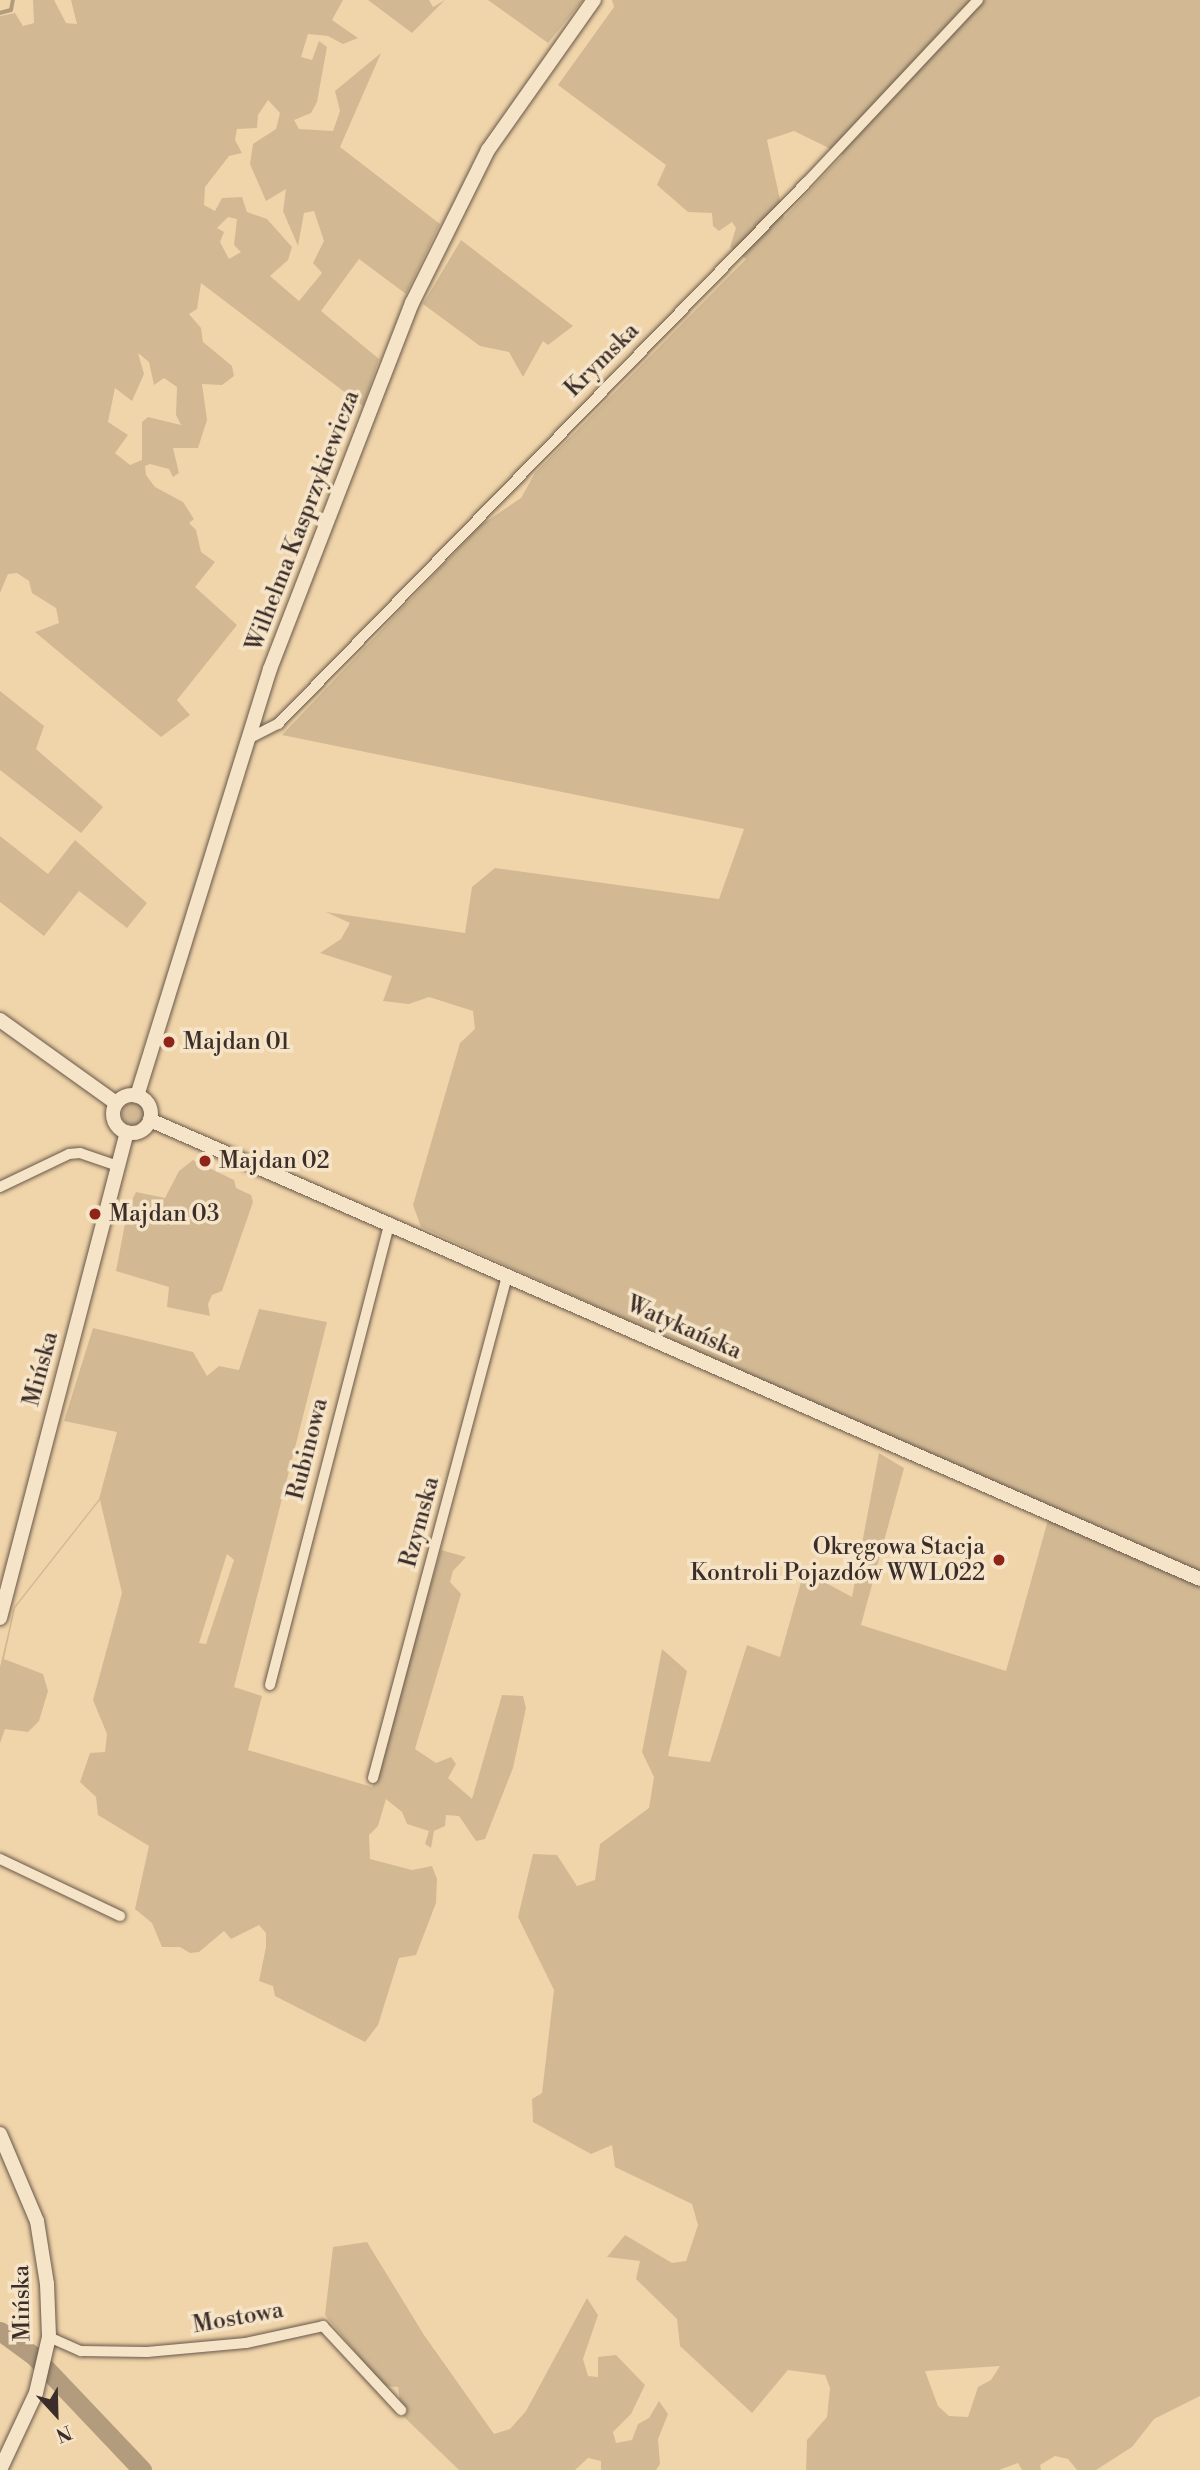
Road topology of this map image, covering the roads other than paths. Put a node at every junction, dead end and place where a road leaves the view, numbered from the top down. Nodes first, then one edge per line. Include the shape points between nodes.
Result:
1 (594, 0) edge
2 (978, 0) edge
3 (248, 739) junction
4 (0, 1020) edge
5 (137, 1096) junction
6 (116, 1103) junction
7 (150, 1120) junction
8 (127, 1132) junction
9 (118, 1166) junction
10 (0, 1187) edge
11 (389, 1225) junction
12 (507, 1276) junction
13 (1200, 1579) edge
14 (0, 1618) edge
15 (270, 1685) dead end
16 (373, 1778) dead end
17 (0, 1858) edge
18 (120, 1916) dead end
19 (0, 2134) edge
20 (48, 2344) junction
21 (401, 2410) dead end
22 (2, 2464) edge

1 - 3 street, Wilhelma Kasprzykiewicza via 508,118 435,251 285,628
2 - 3 street, Krymska via 807,183 278,724
3 - 5 street, Wilhelma Kasprzykiewicza
4 - 6 street
5 - 6 street
5 - 7 street via 150,1108
6 - 8 street via 113,1117
7 - 8 street via 141,1131
7 - 11 street, Watykańska
8 - 9 street, Mińska
9 - 10 street via 69,1154
9 - 14 street, Mińska
11 - 12 street, Watykańska
11 - 15 street, Rubinowa
12 - 13 street, Watykańska
12 - 16 street, Rzymska
17 - 18 street
19 - 20 street, Mińska via 37,2221 47,2284
20 - 21 street, Mostowa via 147,2352 246,2343 323,2326
20 - 22 street, Mińska via 36,2393

